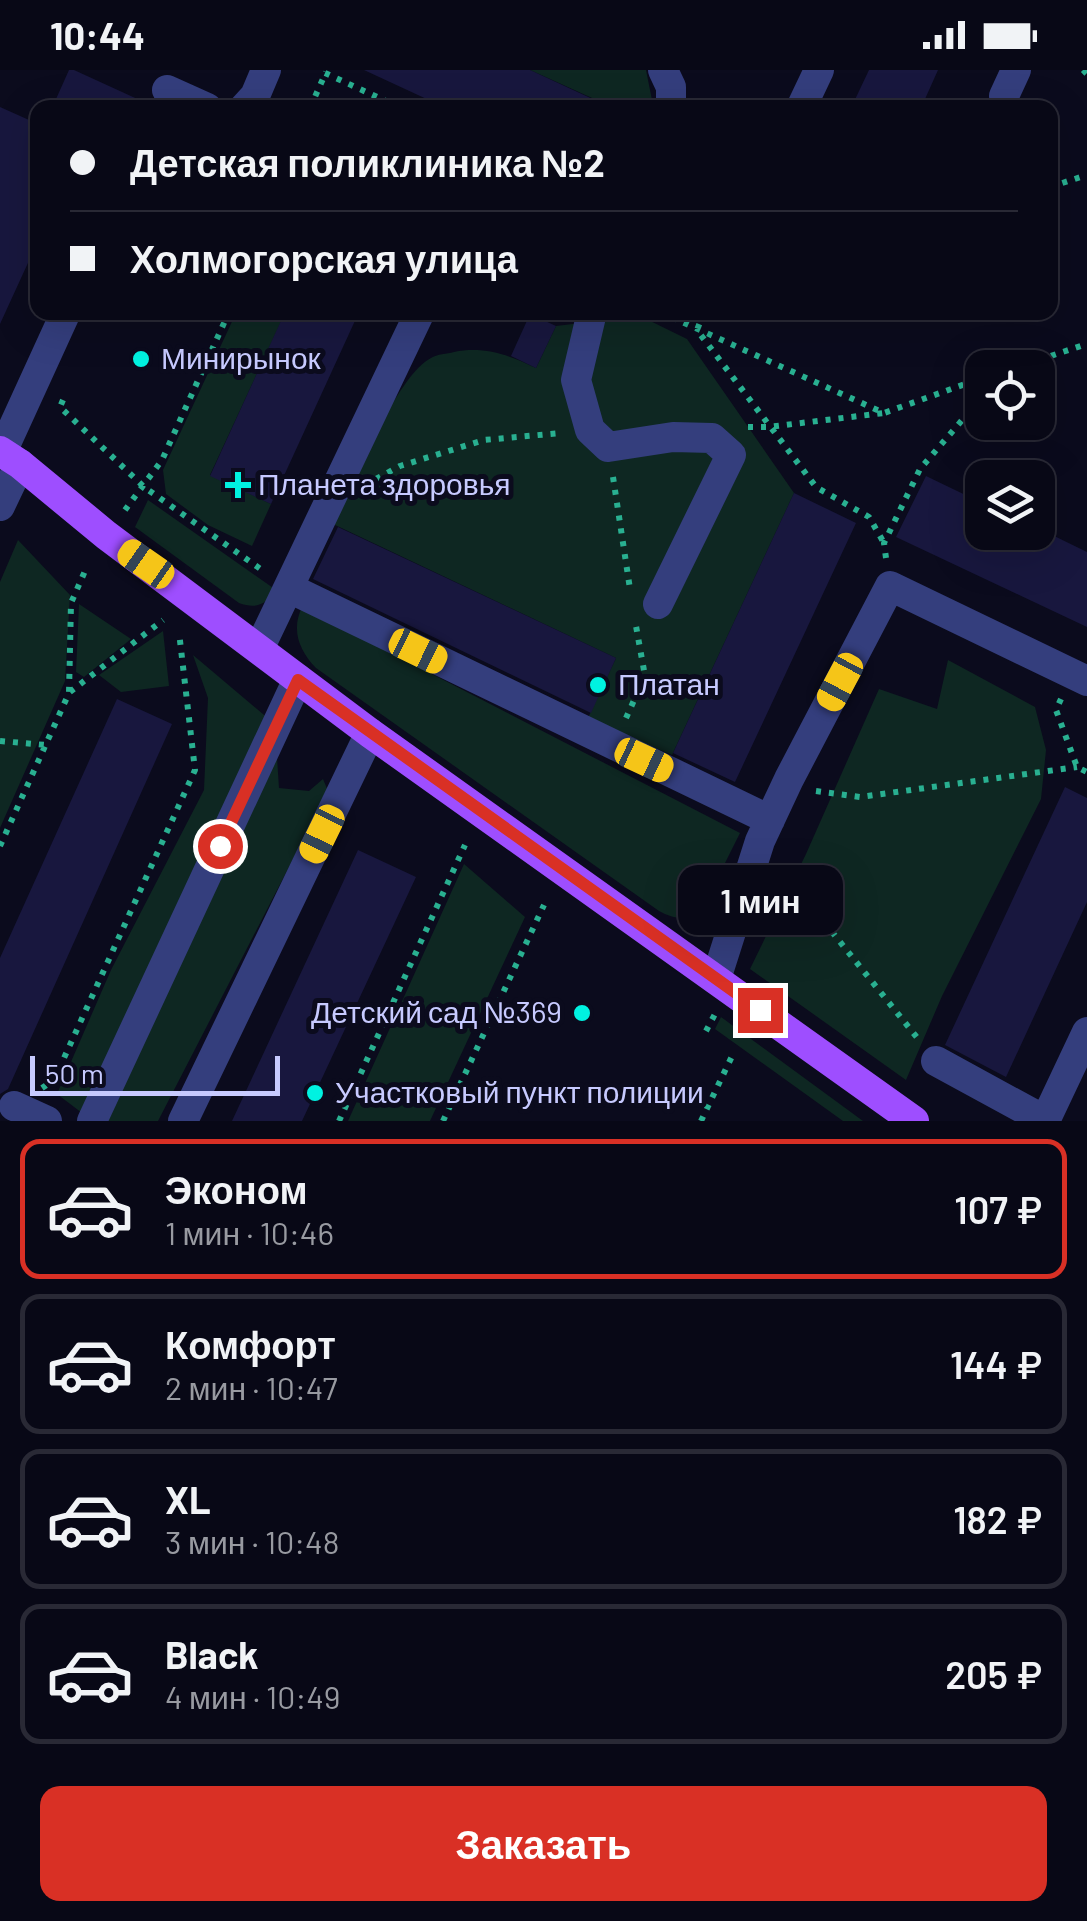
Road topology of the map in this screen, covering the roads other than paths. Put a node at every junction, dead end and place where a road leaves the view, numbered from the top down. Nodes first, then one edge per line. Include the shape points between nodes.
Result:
1 (266, 70) edge
2 (819, 70) edge
3 (168, 89) edge
4 (191, 100) edge
5 (251, 100) edge
6 (806, 100) edge
7 (63, 320) edge
8 (416, 320) edge
9 (590, 320) edge
10 (7, 456) edge
11 (0, 506) edge
12 (288, 588) junction
13 (658, 604) dead end
14 (259, 649) junction
15 (1080, 678) edge
16 (298, 680) junction
17 (370, 732) junction
18 (765, 830) junction
19 (716, 979) junction
20 (1087, 1032) edge
21 (936, 1061) road end
22 (14, 1106) road end
23 (47, 1121) edge
24 (92, 1121) edge
25 (183, 1121) edge
26 (914, 1121) edge
27 (1045, 1121) edge

1 - 5 street
2 - 6 street
3 - 4 street
7 - 10 street
8 - 12 street
9 - 13 street via 576,380 590,430 608,447 712,438 731,455
10 - 11 street
10 - 14 main road
12 - 14 street
12 - 18 street
14 - 16 main road
15 - 18 street via 890,586
16 - 17 main road
16 - 24 street
17 - 19 main road
17 - 25 street
18 - 19 street
19 - 26 main road
20 - 27 street
21 - 27 street
22 - 23 street

